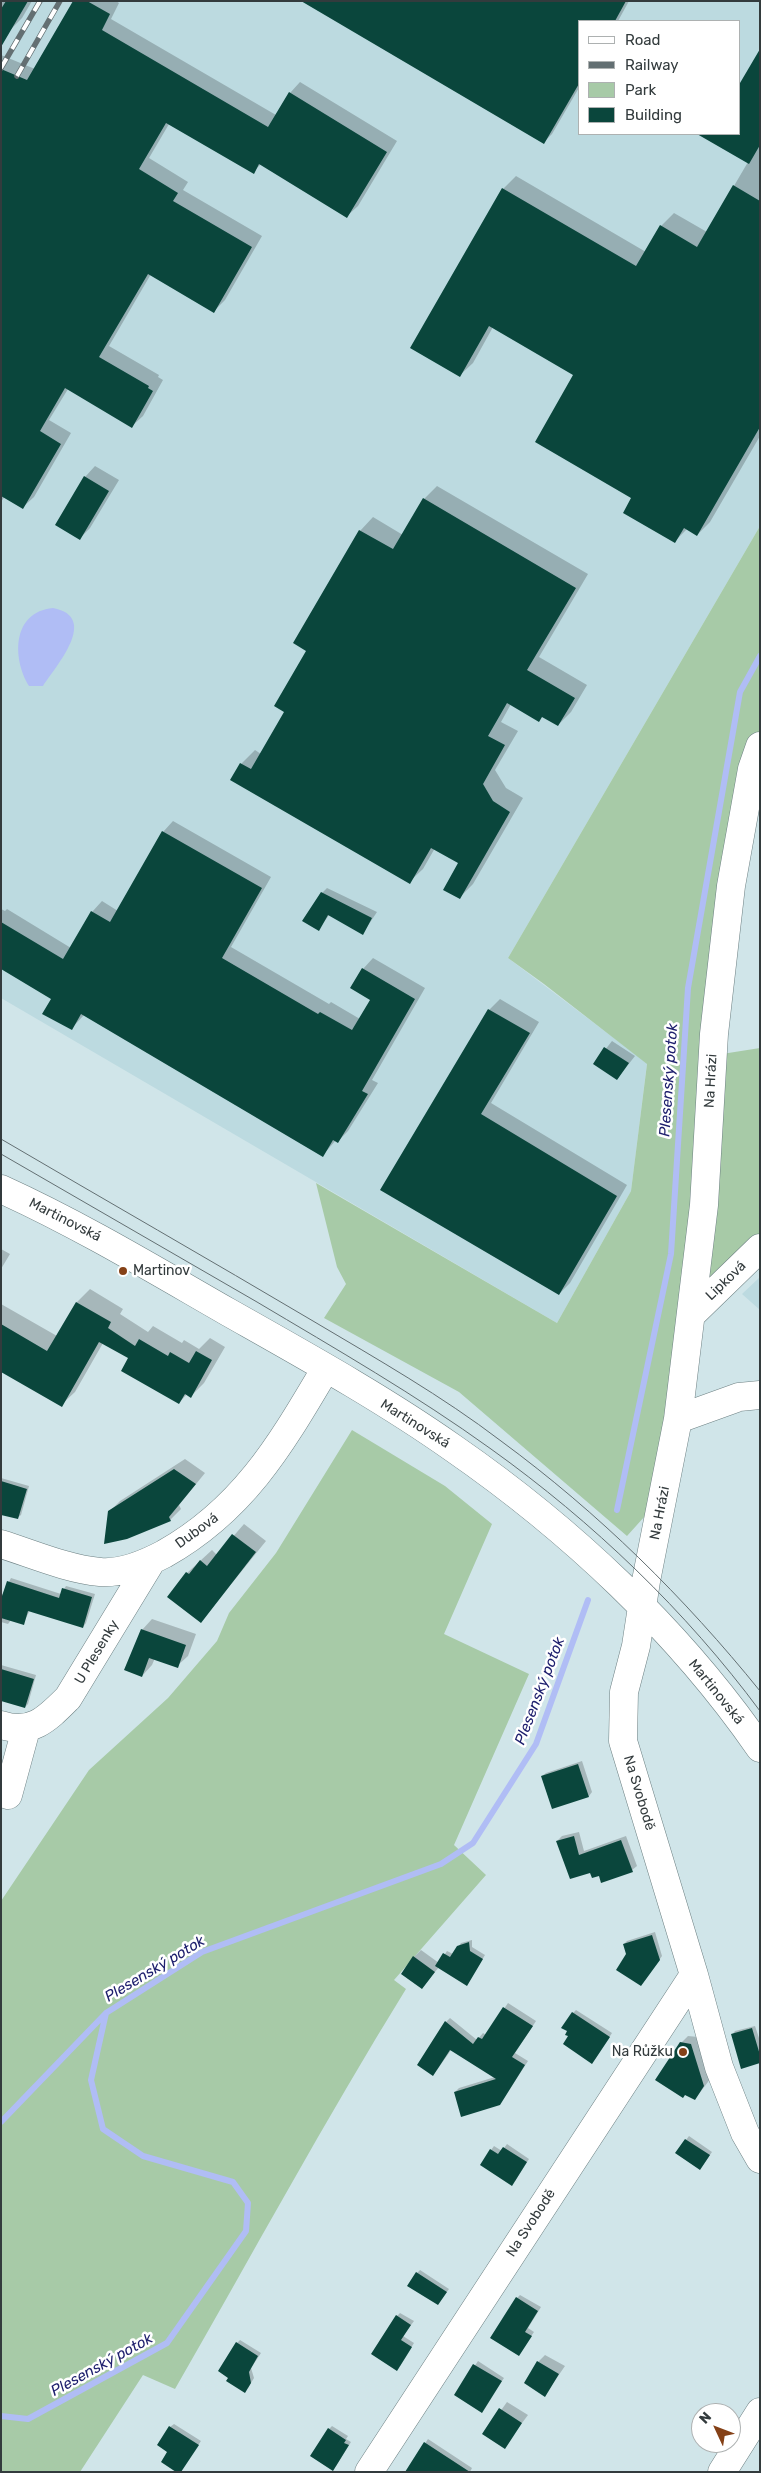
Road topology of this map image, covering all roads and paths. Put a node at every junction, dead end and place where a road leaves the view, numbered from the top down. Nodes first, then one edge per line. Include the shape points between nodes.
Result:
1 (760, 746) edge
2 (1, 1189) edge
3 (760, 1248) edge
4 (692, 1314) junction
5 (326, 1368) junction
6 (760, 1394) edge
7 (678, 1418) junction
8 (1, 1544) edge
9 (152, 1560) junction
10 (641, 1608) junction
11 (14, 1727) edge
12 (760, 1748) edge
13 (8, 1795) dead end
14 (694, 1974) junction
15 (760, 2159) edge
16 (760, 2412) edge
17 (369, 2472) edge
18 (722, 2472) edge

1 - 4 street, Na Hrázi via 752,769 731,886 714,1034 704,1205
2 - 5 street, Martinovská via 91,1232
3 - 4 street, Lipková
4 - 7 street, Na Hrázi
5 - 9 street, Dubová via 258,1475 229,1508 178,1546
5 - 10 street, Martinovská via 453,1448 520,1498 602,1568
6 - 7 street via 739,1397
7 - 10 street, Na Hrázi
8 - 9 street, Dubová via 100,1572 135,1567
9 - 11 street, U Plesenky via 68,1698 49,1717
10 - 12 street, Martinovská via 693,1663
10 - 14 street, Na Svobodě via 636,1646 624,1692 623,1741
11 - 13 street, U Plesenky
14 - 15 street, Na Svobodě via 719,2067 744,2133
14 - 17 street, Na Svobodě
16 - 18 street

